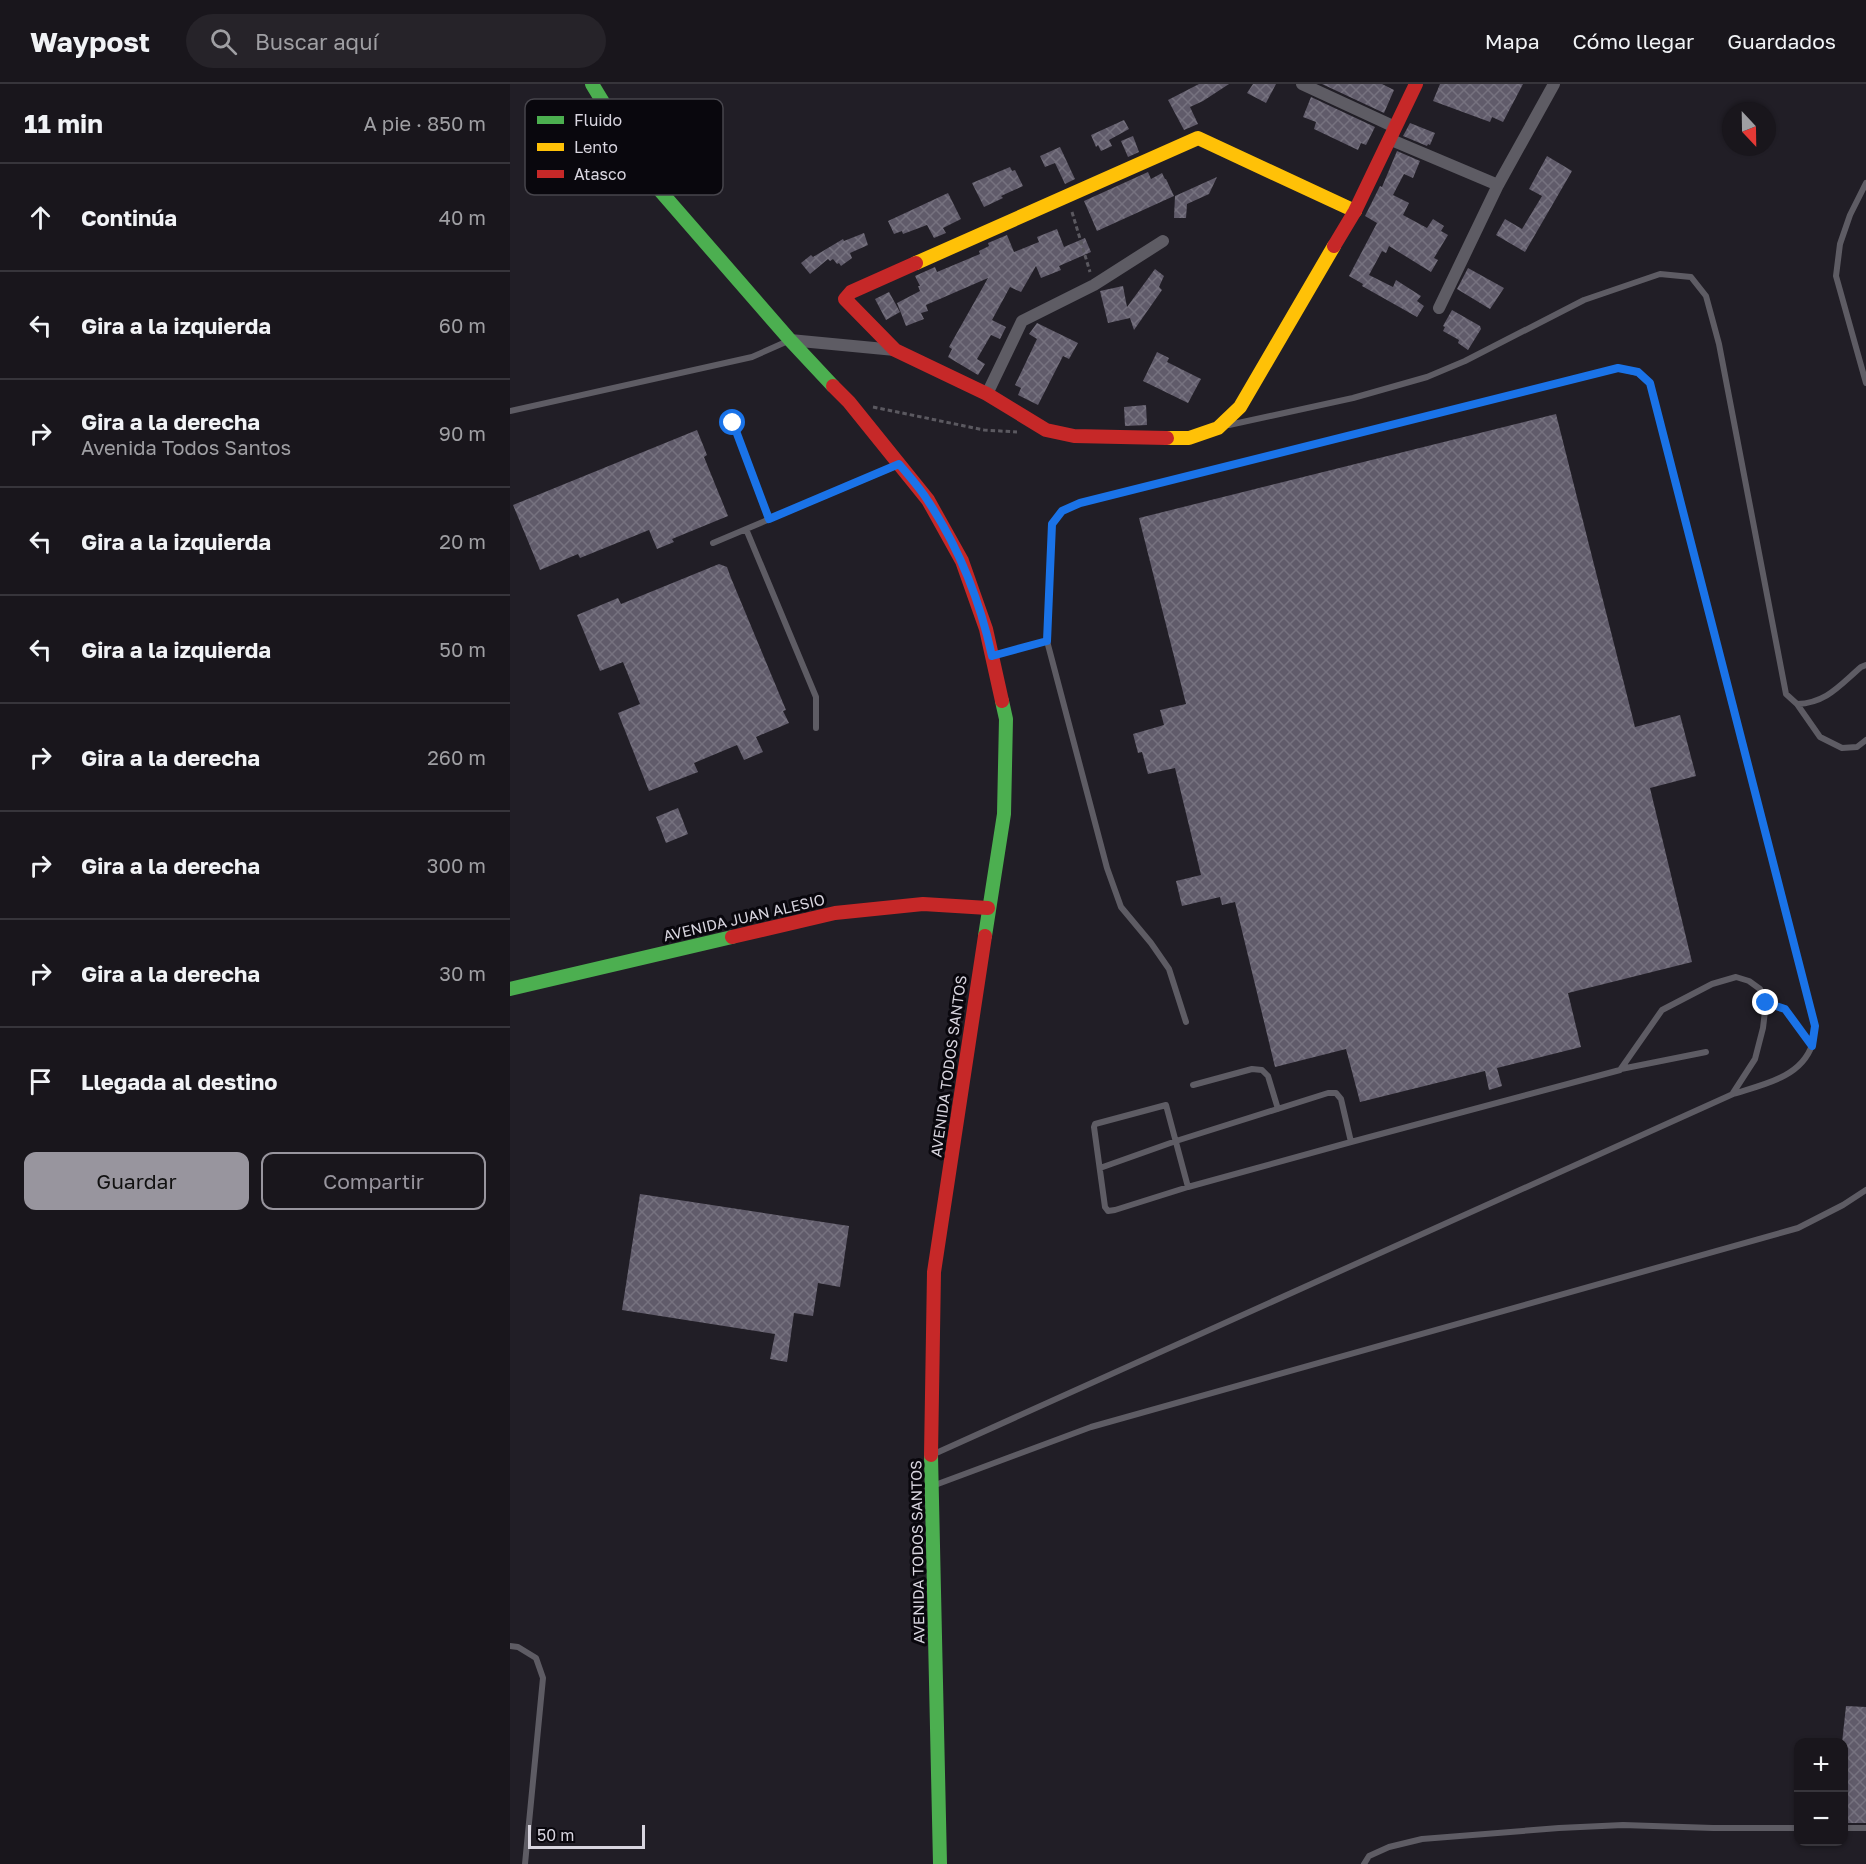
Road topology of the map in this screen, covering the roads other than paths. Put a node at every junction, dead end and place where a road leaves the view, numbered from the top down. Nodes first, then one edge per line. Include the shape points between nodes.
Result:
1 (592, 84) edge
2 (1302, 84) edge
3 (1416, 84) edge
4 (1554, 84) edge
5 (601, 99) edge
6 (1392, 133) junction
7 (1866, 183) edge
8 (1498, 185) junction
9 (664, 195) edge
10 (1355, 211) junction
11 (1163, 241) dead end
12 (1439, 308) dead end
13 (790, 340) junction
14 (895, 350) junction
15 (1866, 383) edge
16 (987, 394) junction
17 (510, 411) edge
18 (733, 423) dead end
19 (1218, 428) junction
20 (899, 464) junction
21 (769, 519) junction
22 (746, 529) junction
23 (713, 543) dead end
24 (1047, 641) junction
25 (992, 656) junction
26 (1866, 665) edge
27 (1797, 704) junction
28 (816, 728) dead end
29 (1866, 740) edge
30 (988, 908) junction
31 (510, 989) edge
32 (1766, 1003) junction
33 (1186, 1022) dead end
34 (1812, 1046) junction
35 (1706, 1052) dead end
36 (1620, 1070) junction
37 (1193, 1084) dead end
38 (1733, 1094) junction
39 (1278, 1109) junction
40 (1176, 1140) junction
41 (1350, 1142) junction
42 (1100, 1168) junction
43 (1188, 1187) junction
44 (1866, 1190) edge
45 (931, 1455) junction
46 (932, 1486) junction
47 (510, 1646) edge
48 (1794, 1828) edge
49 (1848, 1828) edge
50 (1866, 1828) edge
51 (525, 1864) edge
52 (940, 1864) edge
53 (1364, 1864) edge

1 - 5 street, AVENIDA TODOS SANTOS
2 - 6 street
3 - 6 street
4 - 8 street
6 - 8 street
6 - 10 street
7 - 15 lane via 1840,244 1836,276
8 - 12 street
9 - 13 street, AVENIDA TODOS SANTOS
10 - 14 street via 1198,138 851,292 845,299
10 - 19 street via 1240,407
11 - 16 street via 1094,285 1022,321
13 - 14 street
13 - 17 lane via 752,357
13 - 20 street, AVENIDA TODOS SANTOS via 849,402
14 - 16 street
16 - 19 street via 1046,430 1074,436 1189,438
18 - 21 lane
19 - 27 lane via 1427,377 1584,300 1660,274 1691,277 1706,296 1719,344 1786,694
20 - 21 lane
20 - 25 street, AVENIDA TODOS SANTOS via 928,500 963,561
21 - 22 lane
22 - 23 lane
22 - 28 lane via 816,697
24 - 25 lane
24 - 33 lane via 1107,868 1121,907 1168,969
24 - 34 lane via 1052,524 1062,511 1080,503 1618,368 1638,372 1650,383 1656,406 1815,1026
25 - 30 street, AVENIDA TODOS SANTOS via 1006,731 1004,814
26 - 27 lane via 1827,697
27 - 29 lane via 1820,737 1842,748 1857,747
30 - 31 street, AVENIDA JUAN ALESIO via 923,904 835,913
30 - 45 street, AVENIDA TODOS SANTOS via 934,1272
32 - 34 lane via 1785,1009
32 - 36 lane via 1760,989 1749,981 1736,977 1712,984 1662,1010
32 - 38 lane via 1755,1059
34 - 38 lane via 1785,1077
35 - 36 lane
36 - 41 lane
37 - 39 lane via 1262,1070 1268,1076
38 - 45 lane
39 - 40 lane
39 - 41 lane via 1336,1093 1341,1099
40 - 42 lane
40 - 42 lane via 1166,1105 1098,1122 1094,1127
40 - 43 lane
41 - 43 lane
42 - 43 lane via 1108,1211
44 - 46 lane via 1798,1228 1091,1427
45 - 46 street, AVENIDA TODOS SANTOS
46 - 52 street, AVENIDA TODOS SANTOS
47 - 51 lane via 536,1658 543,1678
48 - 53 lane via 1623,1825 1422,1839 1389,1847 1369,1856
49 - 50 lane

